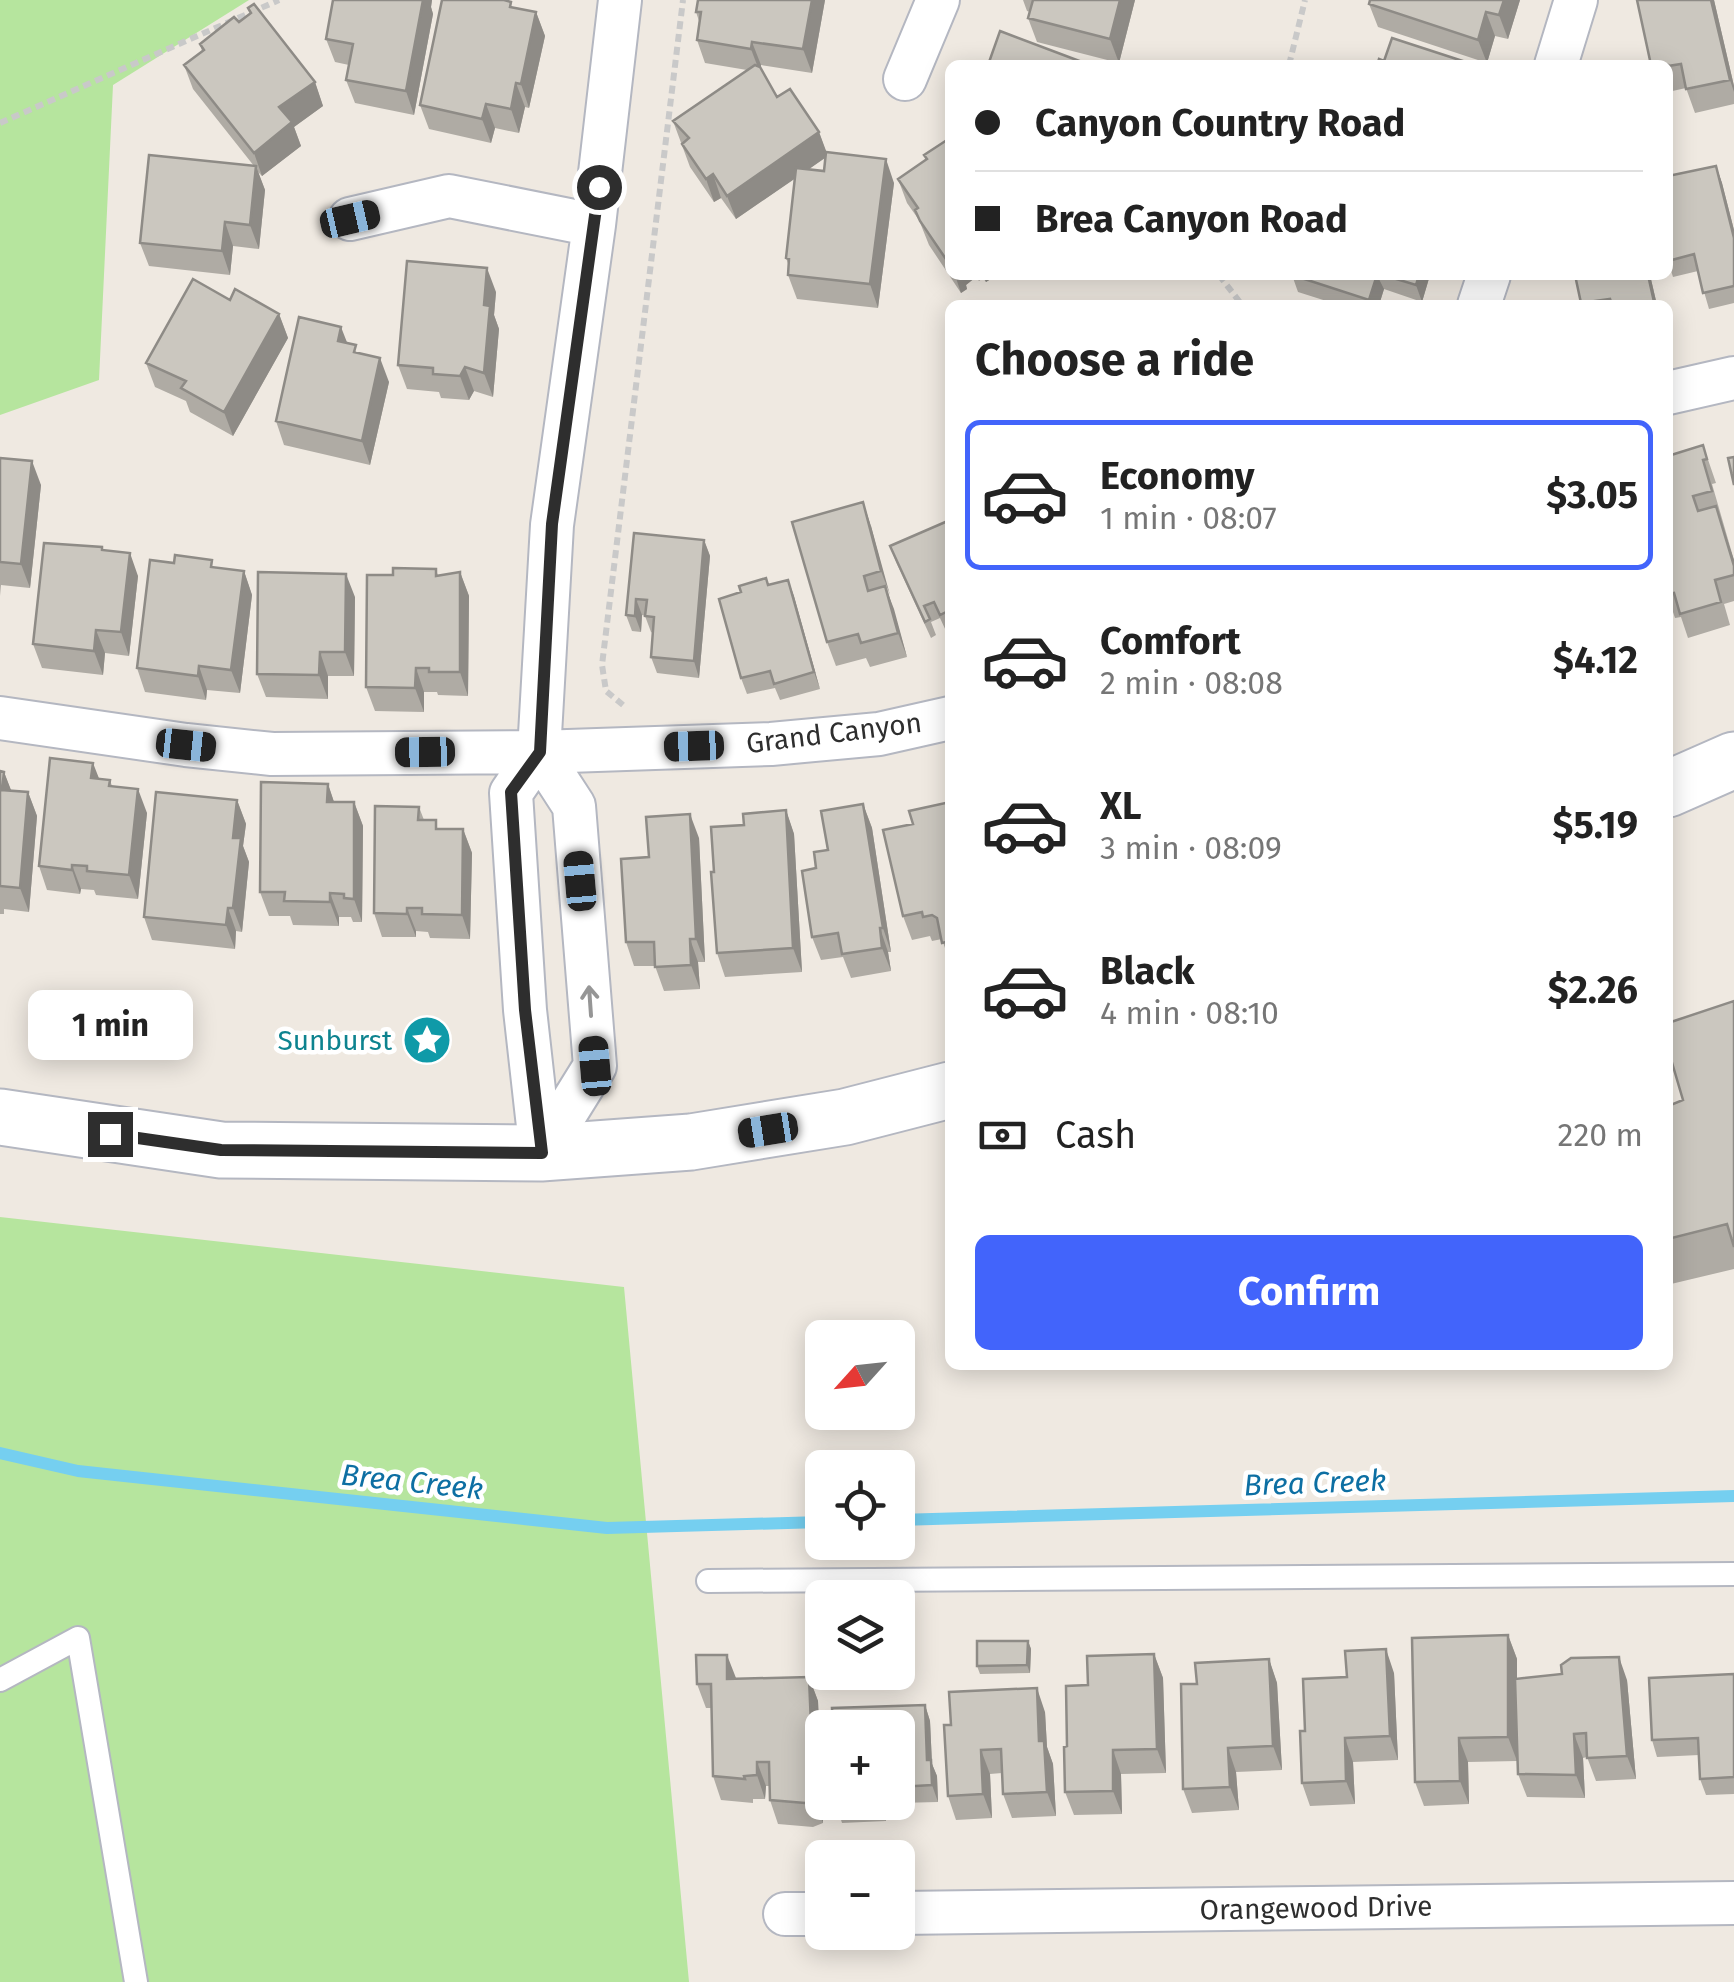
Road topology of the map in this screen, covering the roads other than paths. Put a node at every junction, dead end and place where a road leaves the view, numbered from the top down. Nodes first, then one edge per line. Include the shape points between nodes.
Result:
1 (620, 0) edge
2 (938, 0) edge
3 (1576, 0) edge
4 (1558, 60) edge
5 (905, 79) dead end
6 (350, 219) dead end
7 (594, 225) junction
8 (1734, 378) edge
9 (1673, 392) edge
10 (0, 718) edge
11 (945, 719) edge
12 (540, 752) junction
13 (1734, 760) edge
14 (1673, 788) edge
15 (945, 1091) edge
16 (0, 1117) edge
17 (542, 1153) junction
18 (1734, 1574) edge
19 (708, 1581) dead end
20 (0, 1680) edge
21 (1734, 1902) edge
22 (915, 1913) edge
23 (136, 1982) edge

1 - 7 street
2 - 5 street
3 - 4 street
6 - 7 street via 450,196
7 - 12 street via 552,524
8 - 9 street
10 - 12 street, Grand Canyon via 272,754
11 - 12 street, Grand Canyon via 879,734 771,744
12 - 17 street via 511,792
17 -> 12 street via 595,1066 574,806
13 - 14 main road
15 - 17 main road via 691,1142
16 - 17 main road via 221,1150
18 - 19 lane
20 - 23 lane via 78,1638
21 - 22 street, Orangewood Drive

